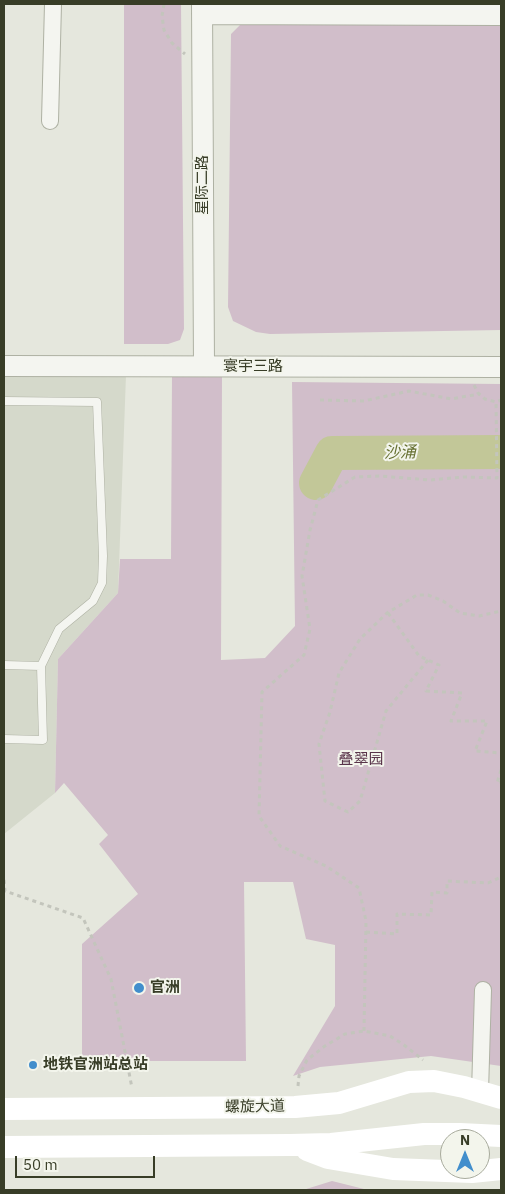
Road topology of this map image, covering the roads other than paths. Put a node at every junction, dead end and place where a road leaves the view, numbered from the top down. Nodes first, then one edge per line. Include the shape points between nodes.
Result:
1 (53, 4) edge
2 (202, 9) edge
3 (501, 15) edge
4 (50, 122) dead end
5 (4, 366) edge
6 (204, 366) junction
7 (501, 367) edge
8 (4, 401) edge
9 (4, 665) edge
10 (41, 666) junction
11 (4, 739) edge
12 (483, 990) dead end
13 (480, 1092) junction
14 (501, 1098) edge
15 (4, 1109) edge
16 (501, 1136) edge
17 (290, 1144) junction
18 (4, 1147) edge
19 (501, 1169) edge

1 - 4 street
2 - 3 street
2 - 6 street, 星际二路
5 - 6 street, 寰宇三路
6 - 7 street, 寰宇三路
8 - 10 lane via 97,402 102,583 93,601 59,628
9 - 10 lane
10 - 11 lane via 43,740
12 - 13 street
13 - 14 main road, 螺旋大道
13 - 15 main road, 螺旋大道 via 434,1081 409,1082 339,1103 295,1107
16 - 17 main road via 424,1134 331,1144
17 - 18 main road
17 - 19 main road via 328,1158 394,1169 472,1172

